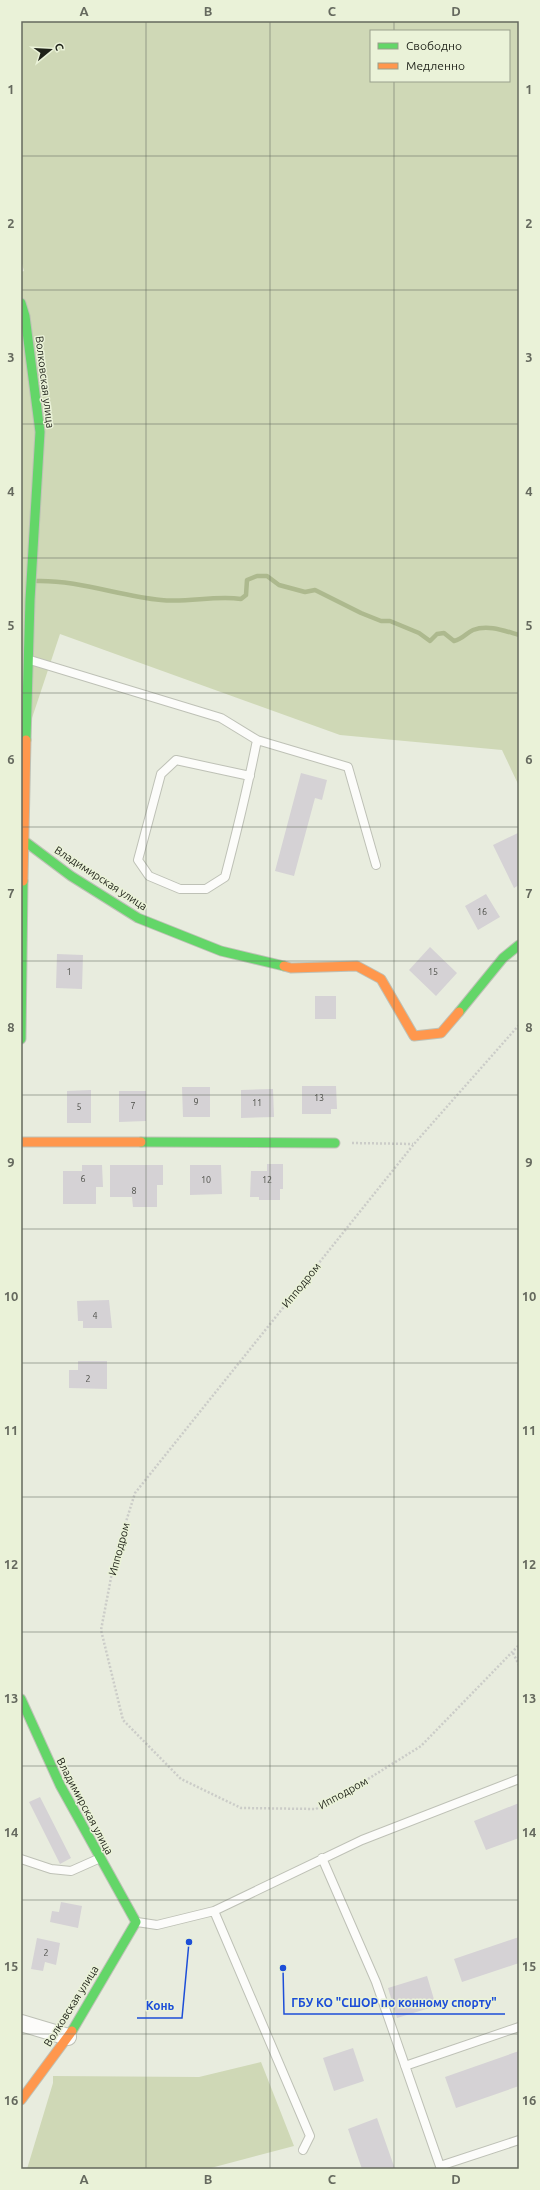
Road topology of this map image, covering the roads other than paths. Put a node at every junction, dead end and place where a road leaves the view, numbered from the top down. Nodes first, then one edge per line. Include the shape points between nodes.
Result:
1 (21, 303) edge
2 (30, 660) junction
3 (257, 740) junction
4 (250, 776) junction
5 (23, 840) junction
6 (376, 865) dead end
7 (23, 933) edge
8 (519, 945) edge
9 (21, 1039) edge
10 (21, 1142) edge
11 (335, 1143) road end
12 (21, 1699) edge
13 (519, 1780) edge
14 (99, 1858) junction
15 (322, 1858) junction
16 (21, 1859) edge
17 (214, 1911) junction
18 (136, 1922) junction
19 (21, 2023) edge
20 (519, 2027) edge
21 (68, 2037) junction
22 (405, 2066) junction
23 (21, 2100) edge
24 (519, 2140) edge
25 (303, 2150) dead end
26 (441, 2167) edge

1 - 2 street, Волковская улица via 25,316 40,432 30,592
2 - 3 lane via 221,718
2 - 5 street, Волковская улица
3 - 4 lane
3 - 6 lane via 348,767
4 - 4 lane via 225,877 206,889 180,889 149,876 138,860 161,774 176,760
5 - 7 street, Волковская улица
5 - 8 street, Владимирская улица via 71,876 138,918 221,951 291,968 357,966 381,979 414,1036 441,1033 503,958
7 - 9 street, Волковская улица
10 - 11 street
12 - 14 street, Владимирская улица via 40,1747
13 - 15 lane via 362,1840
14 - 16 lane via 71,1871 51,1870
14 - 18 street, Владимирская улица
15 - 17 lane
15 - 22 lane via 376,1982
17 - 18 lane via 156,1925
17 - 25 lane via 310,2136
18 - 21 street, Волковская улица
19 - 21 street
20 - 22 lane
21 - 23 street, Волковская улица
22 - 26 lane
24 - 26 lane

